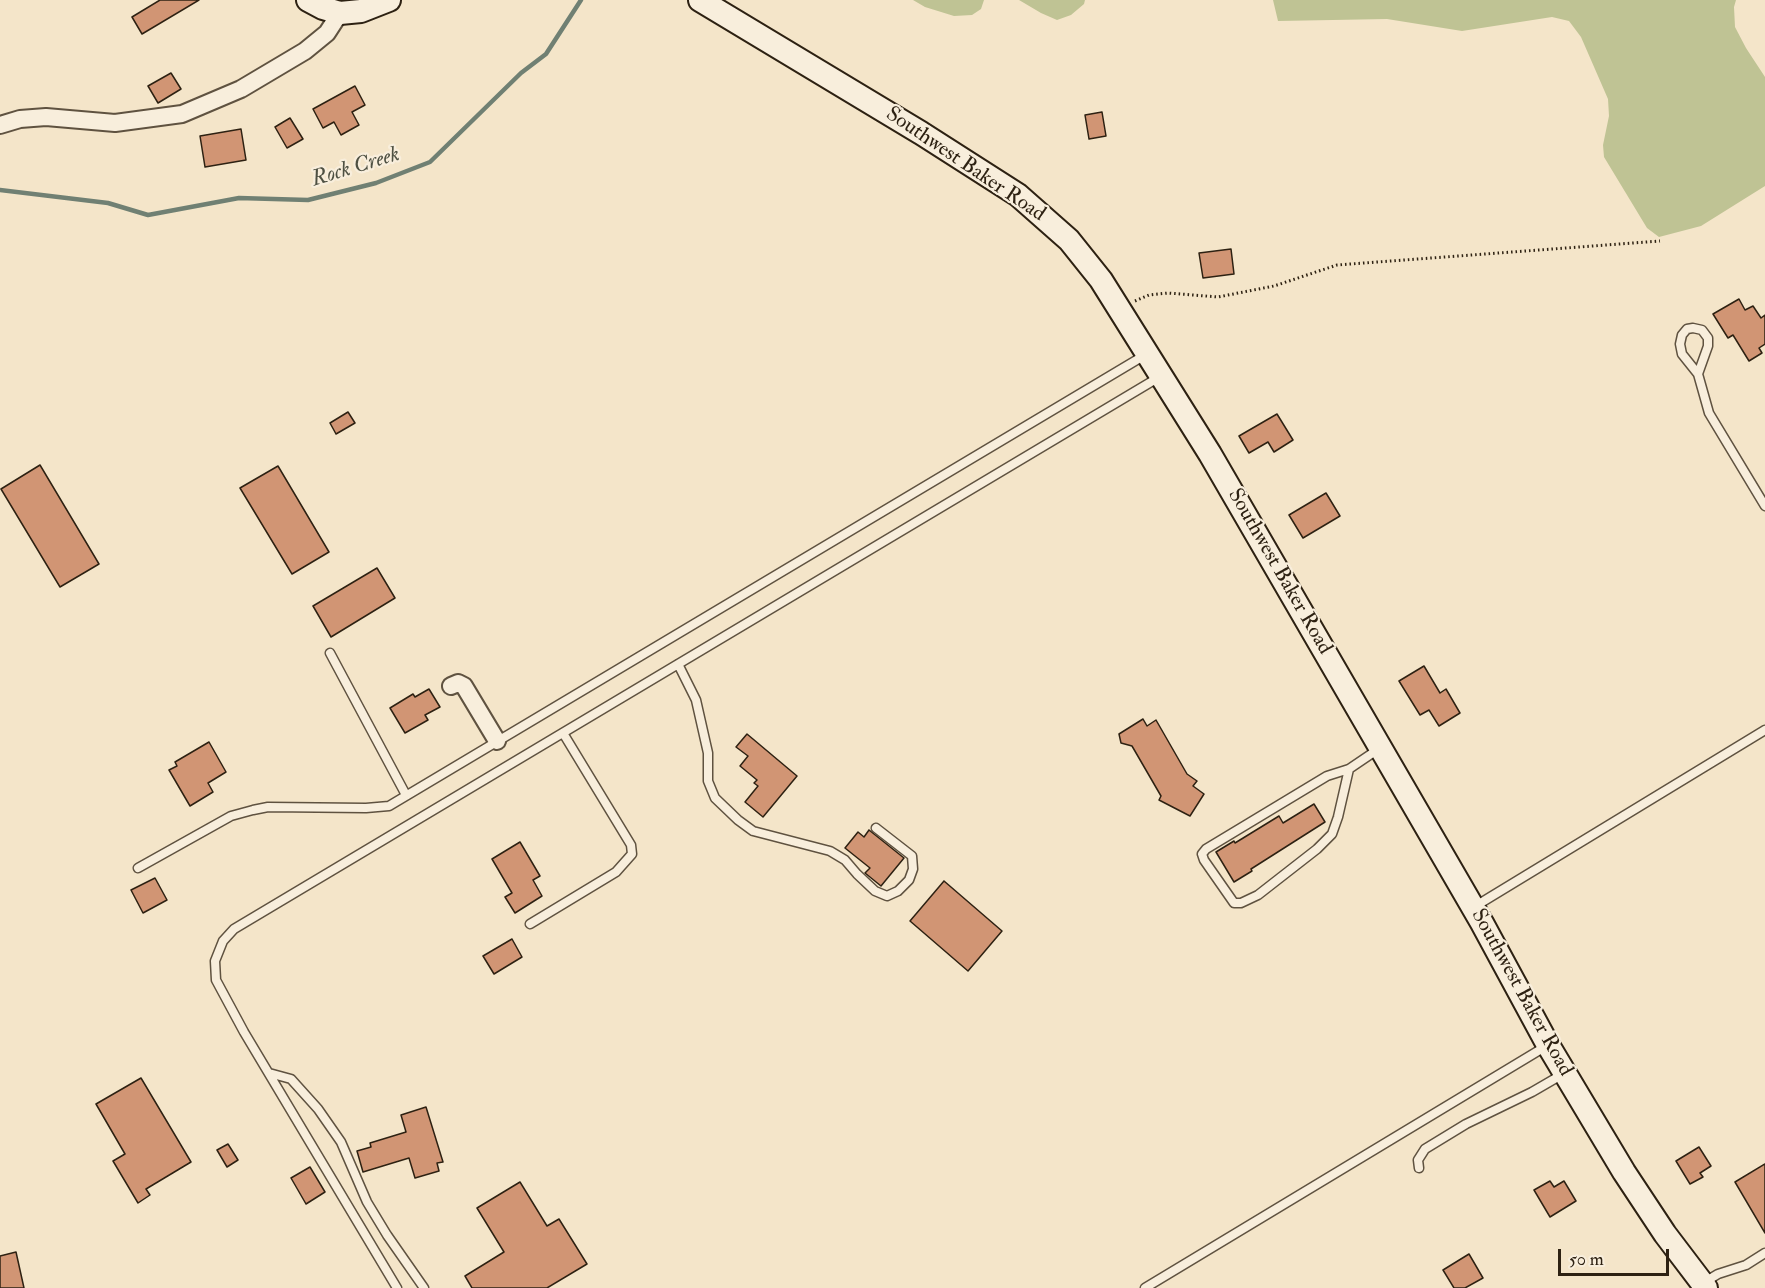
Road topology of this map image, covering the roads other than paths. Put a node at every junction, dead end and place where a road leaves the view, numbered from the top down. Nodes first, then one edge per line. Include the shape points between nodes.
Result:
1 (308, 0) edge
2 (389, 0) edge
3 (700, 0) edge
4 (340, 13) junction
5 (0, 125) edge
6 (1148, 354) junction
7 (1698, 374) junction
8 (1161, 375) junction
9 (1765, 506) edge
10 (330, 653) dead end
11 (678, 664) junction
12 (452, 686) dead end
13 (1765, 730) edge
14 (563, 733) junction
15 (497, 741) junction
16 (1381, 748) junction
17 (1348, 769) junction
18 (406, 795) junction
19 (876, 828) dead end
20 (138, 868) dead end
21 (1473, 908) junction
22 (530, 924) dead end
23 (1548, 1045) junction
24 (269, 1073) junction
25 (1566, 1073) junction
26 (1419, 1168) dead end
27 (1765, 1253) edge
28 (1704, 1286) edge
29 (397, 1288) edge
30 (424, 1288) edge
31 (1145, 1288) edge

1 - 4 main road
2 - 4 main road via 361,11
3 - 6 main road, Southwest Baker Road via 1018,195 1069,240 1101,280
4 - 5 street via 327,33 305,51 241,89 182,114 115,123 46,117
6 - 8 main road, Southwest Baker Road
6 - 15 lane
7 - 7 lane via 1708,338 1693,327 1682,335 1680,344
7 - 9 lane via 1709,413
8 - 11 lane
8 - 16 main road, Southwest Baker Road
10 - 18 lane
11 - 14 lane
11 - 19 lane via 696,700 708,753 708,782 716,798 738,820 753,831 830,851 875,891 887,896 909,880 912,856
12 - 15 street via 464,686
13 - 21 lane
14 - 22 lane via 633,854 616,872
14 - 24 lane via 234,929 223,941 215,961 216,980
15 - 18 lane
16 - 17 lane
16 - 21 main road, Southwest Baker Road
17 - 17 lane via 1327,776 1206,849 1202,854 1204,860 1234,903 1258,896 1332,834
18 - 20 lane via 389,806 253,810 231,816
21 - 23 main road, Southwest Baker Road
23 - 25 main road, Southwest Baker Road
23 - 31 lane
24 - 29 lane
24 - 30 lane via 291,1079 318,1109 341,1142 367,1202
25 - 26 lane via 1425,1149 1418,1160
25 - 28 main road, Southwest Baker Road via 1628,1179
27 - 28 lane via 1718,1274

